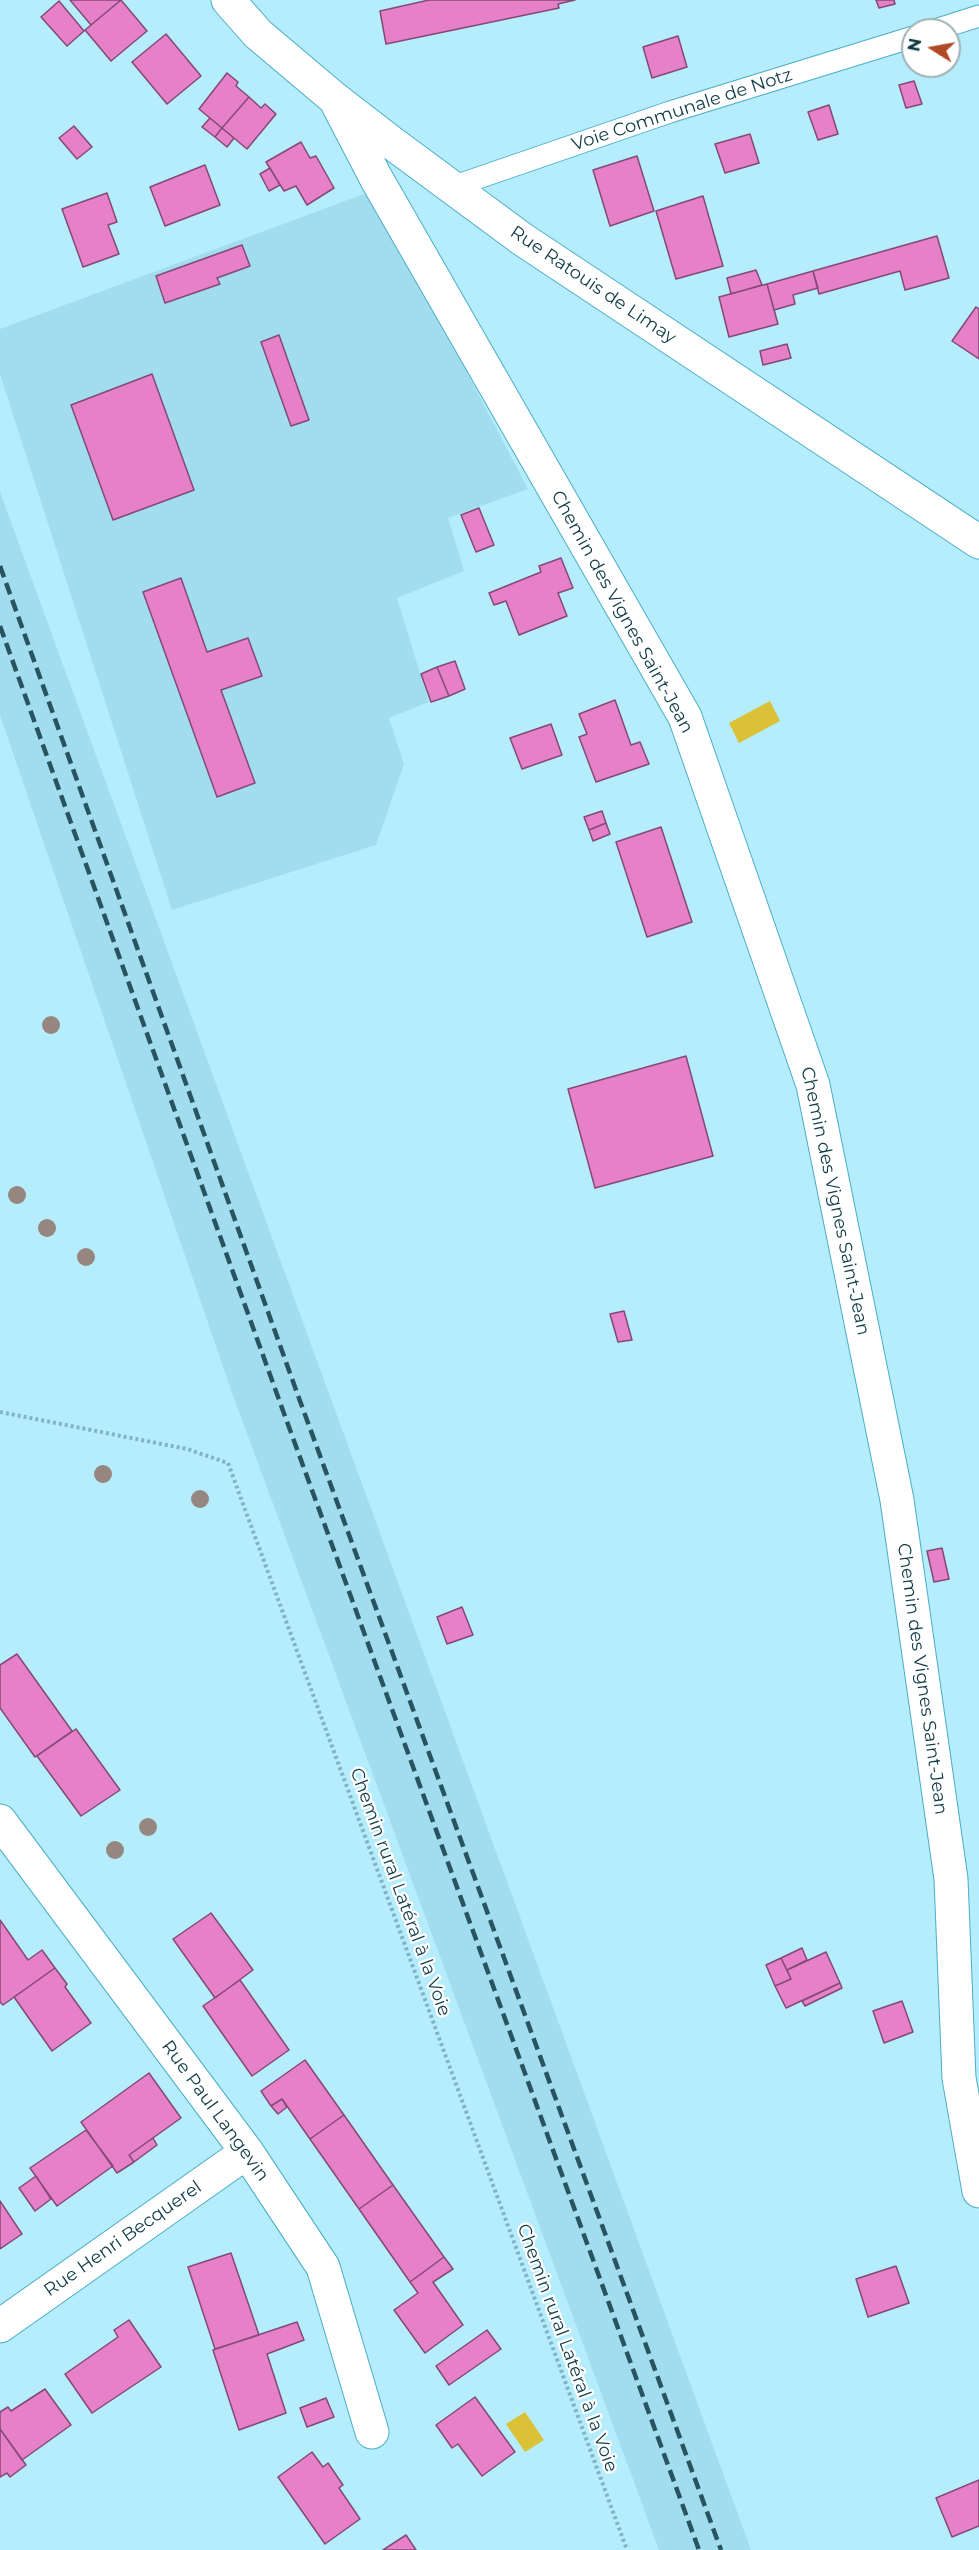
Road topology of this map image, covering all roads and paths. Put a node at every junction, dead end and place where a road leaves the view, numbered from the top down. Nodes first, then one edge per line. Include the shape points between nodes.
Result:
1 (228, 0) edge
2 (979, 16) edge
3 (961, 22) edge
4 (901, 41) edge
5 (335, 99) junction
6 (452, 187) junction
7 (979, 542) edge
8 (0, 1412) edge
9 (0, 1821) edge
10 (247, 2152) junction
11 (979, 2191) edge
12 (0, 2326) edge
13 (372, 2432) dead end
14 (627, 2550) edge

1 - 5 street, Rue Ratouis de Limay via 258,34
2 - 3 lane
4 - 6 lane, Voie Communale de Notz via 670,112
5 - 6 street, Rue Ratouis de Limay
5 - 11 street, Chemin des Vignes Saint-Jean via 376,178 685,717 813,1085 897,1500 951,1879 959,2078
6 - 7 street, Rue Ratouis de Limay via 522,239
8 - 14 path, Chemin rural Latéral à la Voie via 187,1449 228,1463
9 - 10 street, Rue Paul Langevin
10 - 12 street, Rue Henri Becquerel
10 - 13 street, Rue Paul Langevin via 323,2267

